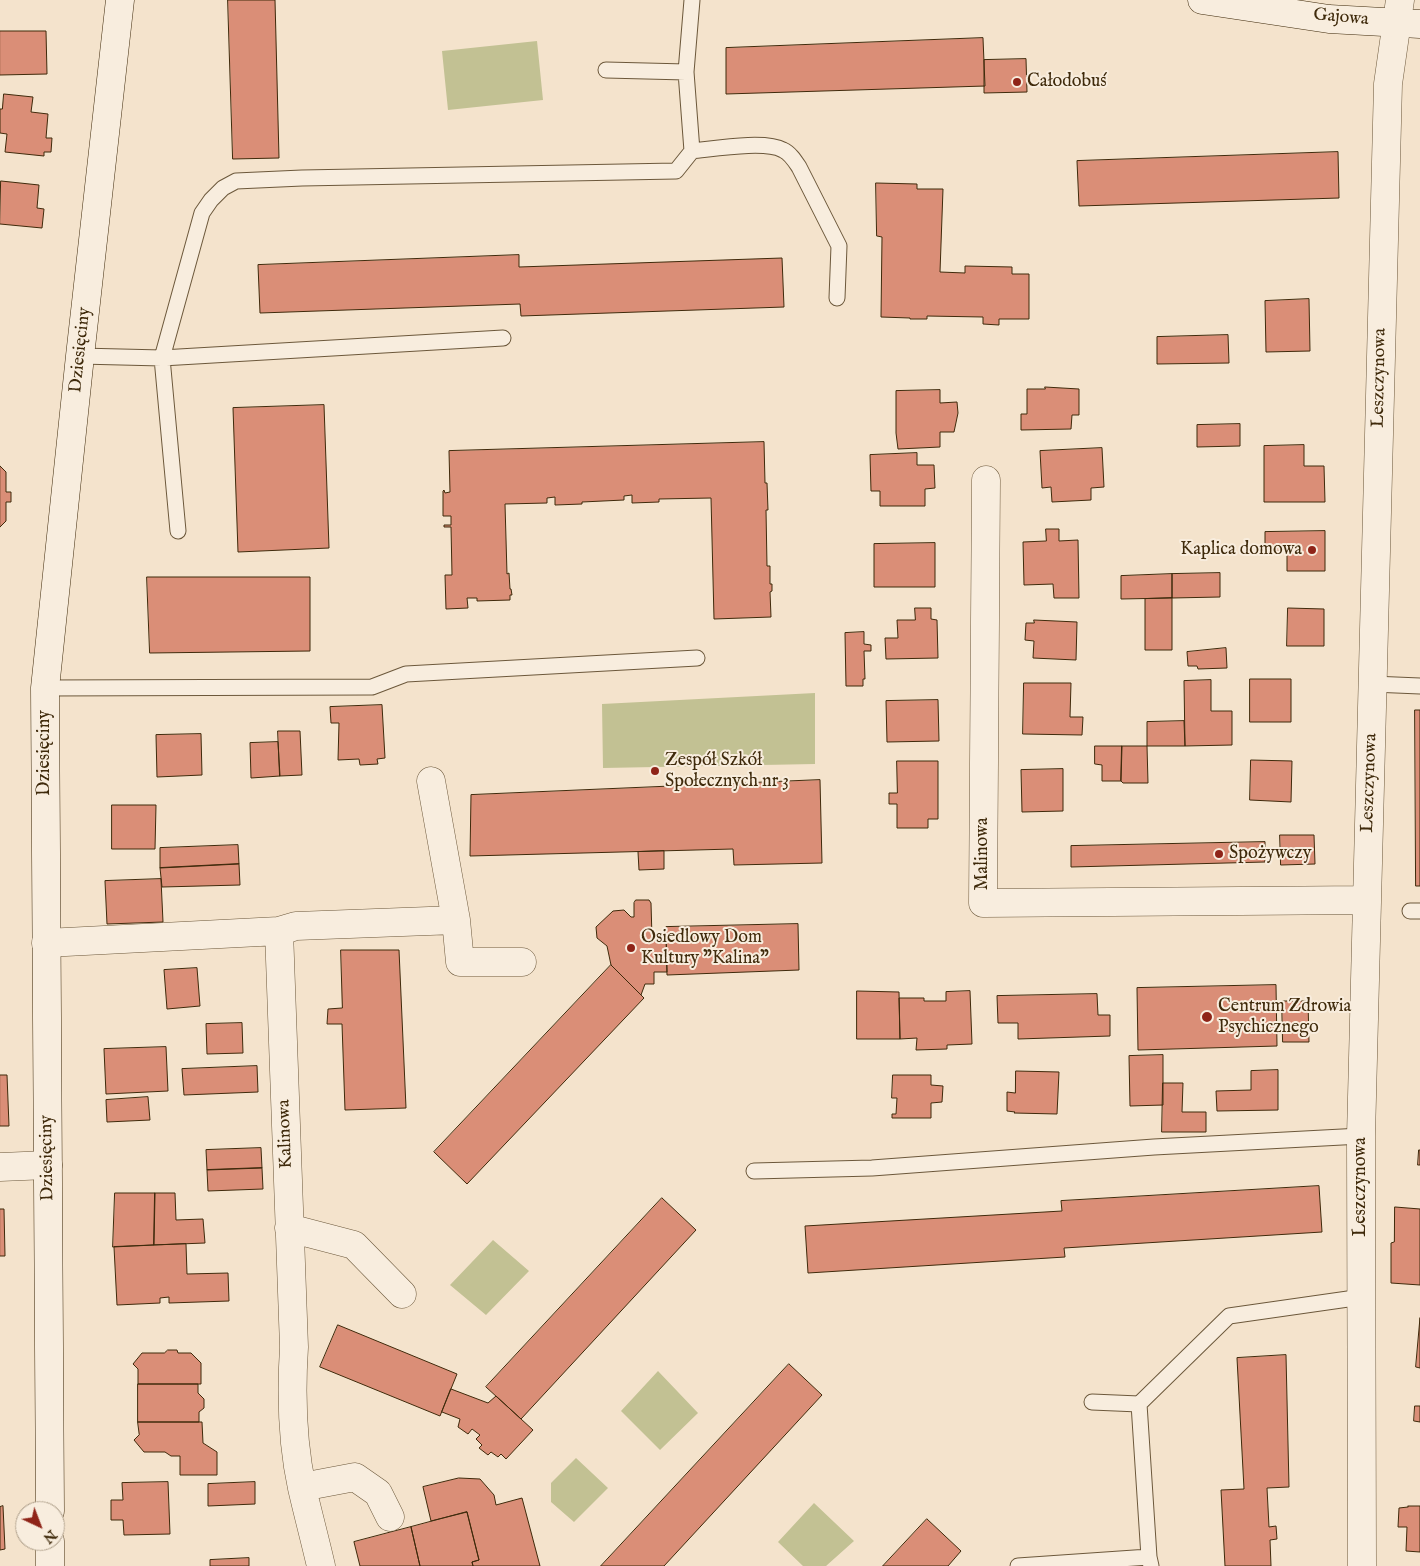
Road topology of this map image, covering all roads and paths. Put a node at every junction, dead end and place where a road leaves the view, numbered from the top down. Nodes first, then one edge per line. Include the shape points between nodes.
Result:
1 (120, 0) edge
2 (692, 0) edge
3 (1202, 0) edge
4 (1405, 16) edge
5 (606, 70) dead end
6 (686, 72) junction
7 (692, 151) junction
8 (837, 298) dead end
9 (503, 338) dead end
10 (80, 356) junction
11 (162, 358) junction
12 (986, 480) dead end
13 (178, 531) dead end
14 (697, 658) dead end
15 (1372, 684) junction
16 (1420, 686) edge
17 (45, 688) junction
18 (431, 781) dead end
19 (1367, 900) junction
20 (456, 920) junction
21 (279, 931) junction
22 (46, 942) junction
23 (522, 962) dead end
24 (1361, 1136) junction
25 (48, 1166) junction
26 (0, 1167) edge
27 (754, 1171) dead end
28 (289, 1228) junction
29 (402, 1294) dead end
30 (1362, 1298) junction
31 (1092, 1402) dead end
32 (1139, 1404) junction
33 (302, 1486) junction
34 (50, 1501) edge
35 (390, 1517) dead end
36 (50, 1551) edge
37 (1150, 1562) edge
38 (50, 1566) edge
39 (321, 1566) edge
40 (1018, 1566) edge
41 (1362, 1566) edge

1 - 10 street, Dziesięciny
2 - 6 lane
3 - 4 street, Gajowa via 1329,19
4 - 15 street, Leszczynowa via 1388,84
5 - 6 lane
6 - 7 lane
7 - 8 lane via 773,146 792,157 839,246
7 - 11 lane via 676,171 236,181 223,188 202,213
9 - 11 lane
10 - 11 lane
10 - 17 street, Dziesięciny
11 - 13 lane
12 - 19 street, Malinowa via 983,903
14 - 17 lane via 406,674 372,687
15 - 16 lane
15 - 19 street, Leszczynowa
17 - 22 street, Dziesięciny
18 - 20 street
19 - 24 street, Leszczynowa
20 - 21 street via 296,926
20 - 23 street via 460,962
21 - 22 street
21 - 28 street, Kalinowa
22 - 25 street, Dziesięciny
24 - 27 lane via 1154,1147 872,1168
24 - 30 street, Leszczynowa
25 - 26 street
25 - 34 street, Dziesięciny
28 - 29 street via 354,1245
28 - 33 street, Kalinowa via 294,1347 293,1424
30 - 32 lane via 1228,1316
30 - 41 street, Leszczynowa
31 - 32 lane
32 - 37 lane
33 - 35 street via 355,1477 378,1493
33 - 39 street, Kalinowa
36 - 38 street
37 - 40 lane

